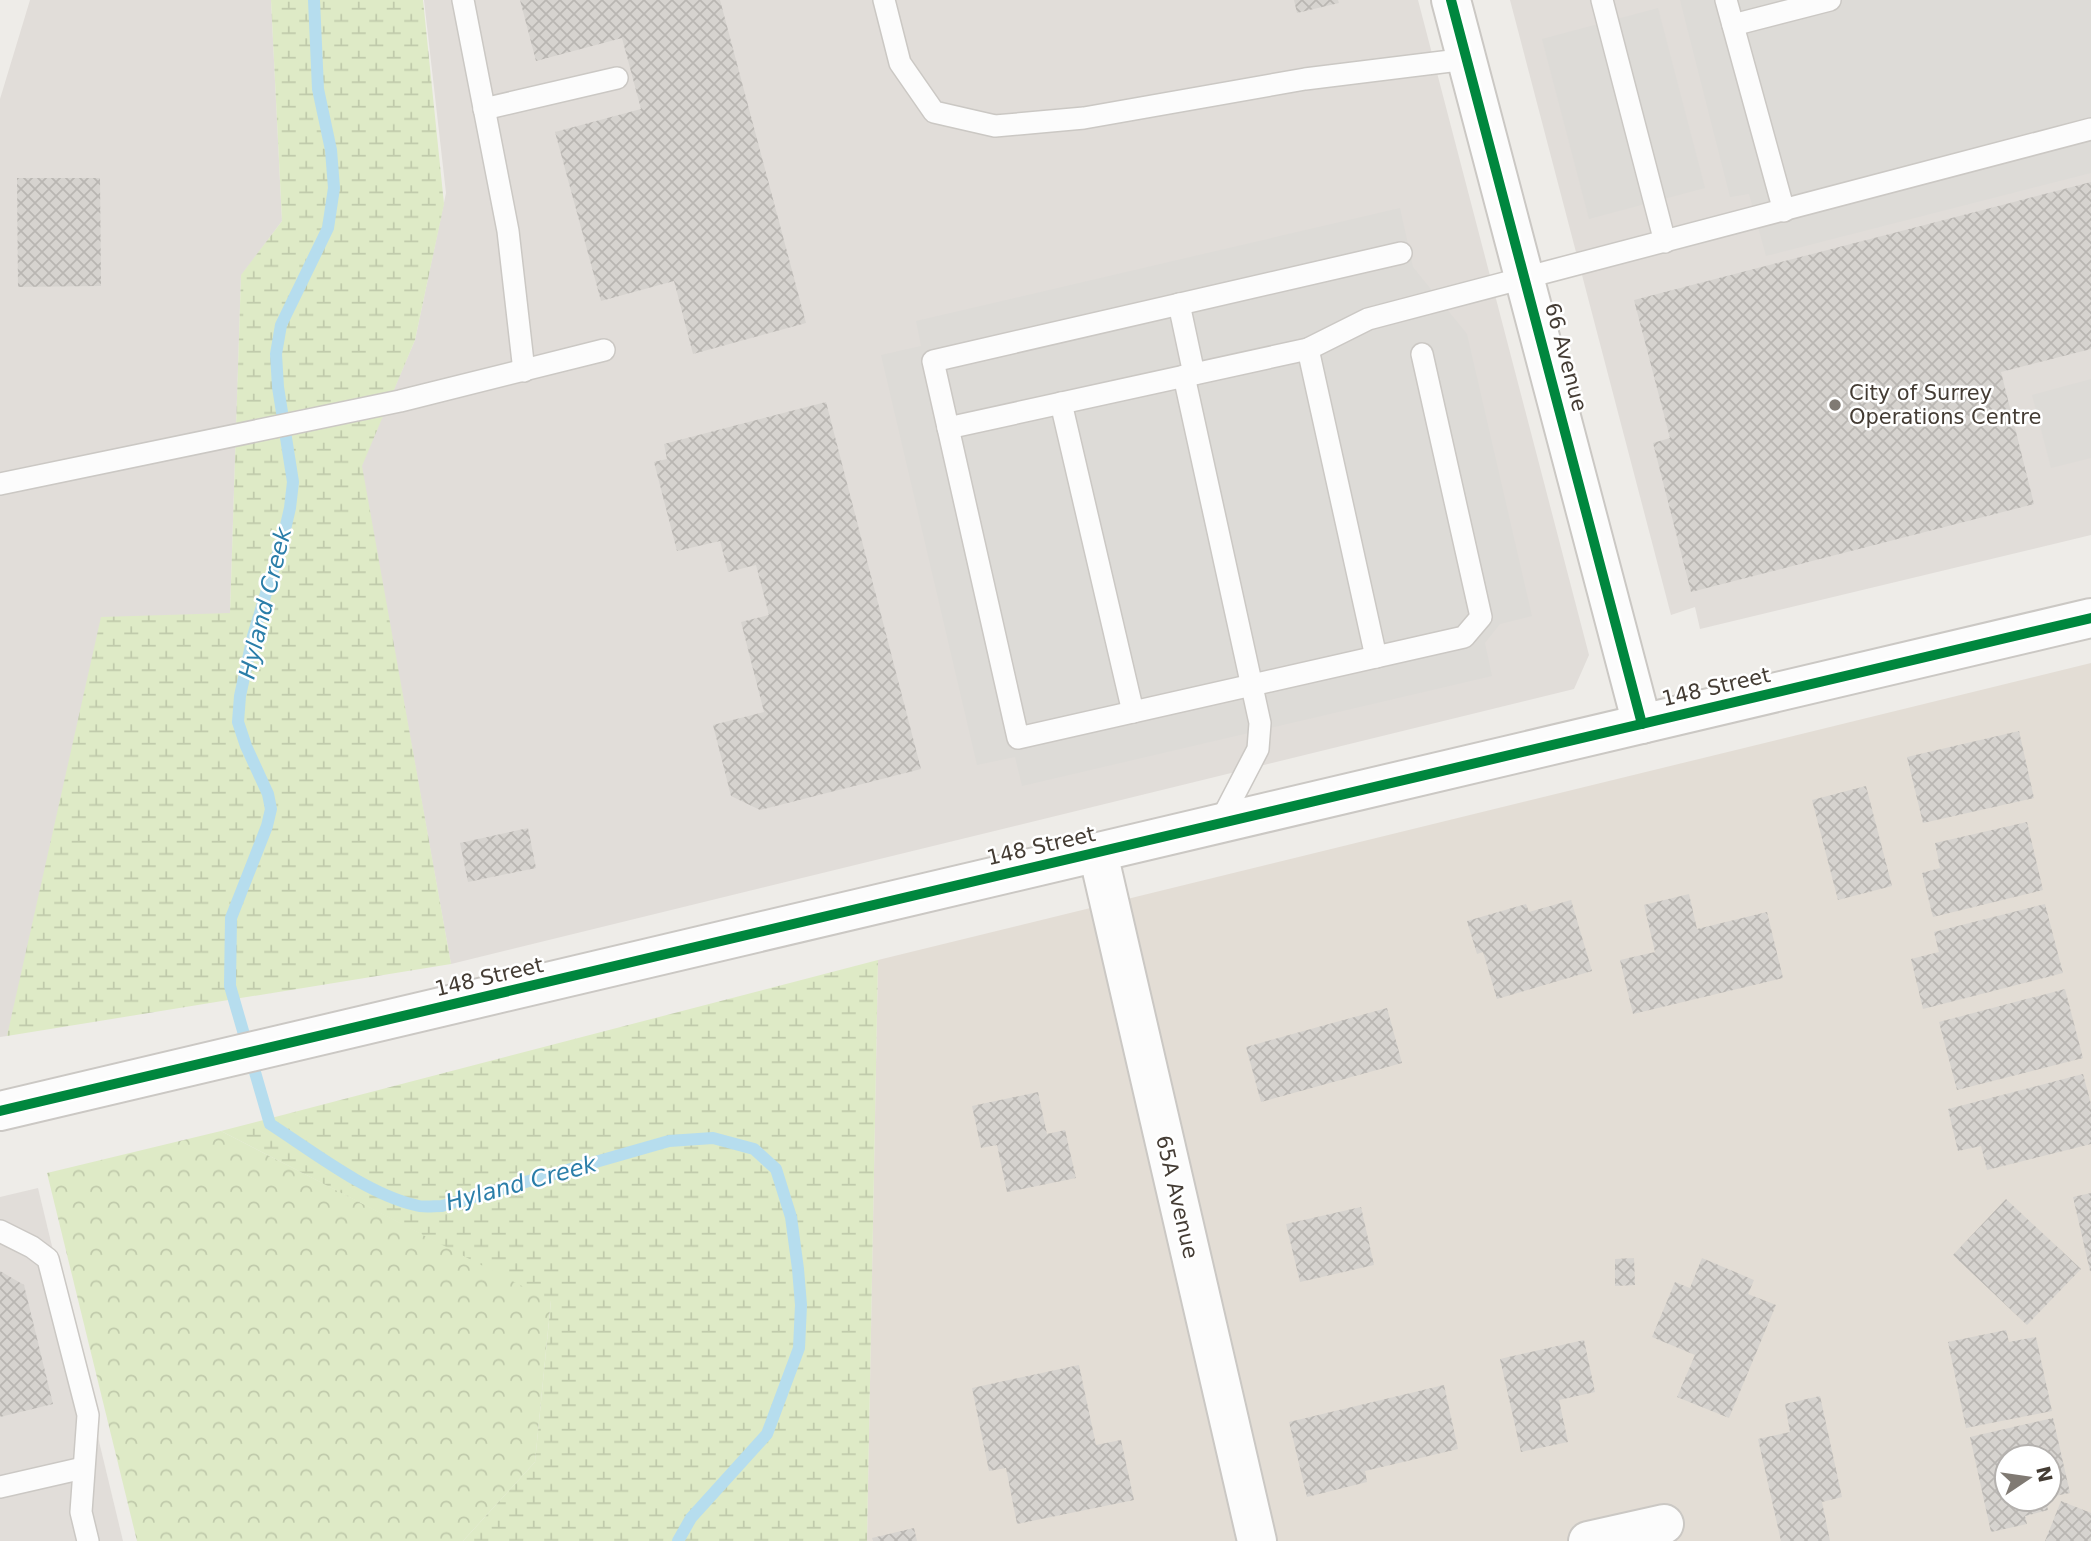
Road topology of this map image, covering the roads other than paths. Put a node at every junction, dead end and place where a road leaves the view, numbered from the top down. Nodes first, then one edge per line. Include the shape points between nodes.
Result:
1 (463, 0) edge
2 (884, 0) edge
3 (1451, 0) edge
4 (1602, 0) edge
5 (1726, 0) edge
6 (1830, 0) edge
7 (1733, 25) junction
8 (1467, 60) junction
9 (617, 78) dead end
10 (484, 109) junction
11 (2091, 130) edge
12 (1784, 211) junction
13 (1665, 242) junction
14 (1401, 253) dead end
15 (1526, 278) junction
16 (1180, 304) junction
17 (1308, 349) junction
18 (604, 351) dead end
19 (1422, 354) dead end
20 (524, 371) junction
21 (1189, 375) junction
22 (1061, 403) junction
23 (948, 428) junction
24 (0, 484) edge
25 (2091, 618) edge
26 (1376, 657) junction
27 (1253, 685) junction
28 (1133, 712) junction
29 (1642, 724) junction
30 (1219, 824) junction
31 (1098, 853) junction
32 (0, 1111) edge
33 (0, 1231) edge
34 (83, 1468) junction
35 (0, 1487) edge
36 (1664, 1524) dead end
37 (88, 1541) edge
38 (1257, 1541) edge
39 (1588, 1541) edge

1 - 10 lane
2 - 8 lane via 900,63 934,112 995,126 1084,118 1305,79
3 - 8 street, 66 Avenue
4 - 13 lane
5 - 7 lane
6 - 7 lane
7 - 12 lane
8 - 15 street, 66 Avenue
9 - 10 lane
10 - 20 lane via 508,231
11 - 12 lane
12 - 13 lane
13 - 15 lane
14 - 16 lane
15 - 17 lane via 1368,319
15 - 29 street, 66 Avenue
16 - 21 lane
16 - 23 lane via 933,361
17 - 21 lane
17 - 26 lane
18 - 20 lane
19 - 26 lane via 1481,617 1464,637
20 - 24 lane
21 - 22 lane
21 - 27 lane
22 - 23 lane
22 - 28 lane
23 - 28 lane via 1018,738
25 - 29 street, 148 Street
26 - 27 lane
27 - 28 lane
27 - 30 lane via 1260,723 1258,749
29 - 30 street, 148 Street
30 - 31 street, 148 Street
31 - 32 street, 148 Street
31 - 38 street, 65A Avenue
33 - 34 lane via 48,1259 88,1415
34 - 35 lane
34 - 37 lane via 81,1512
36 - 39 street

